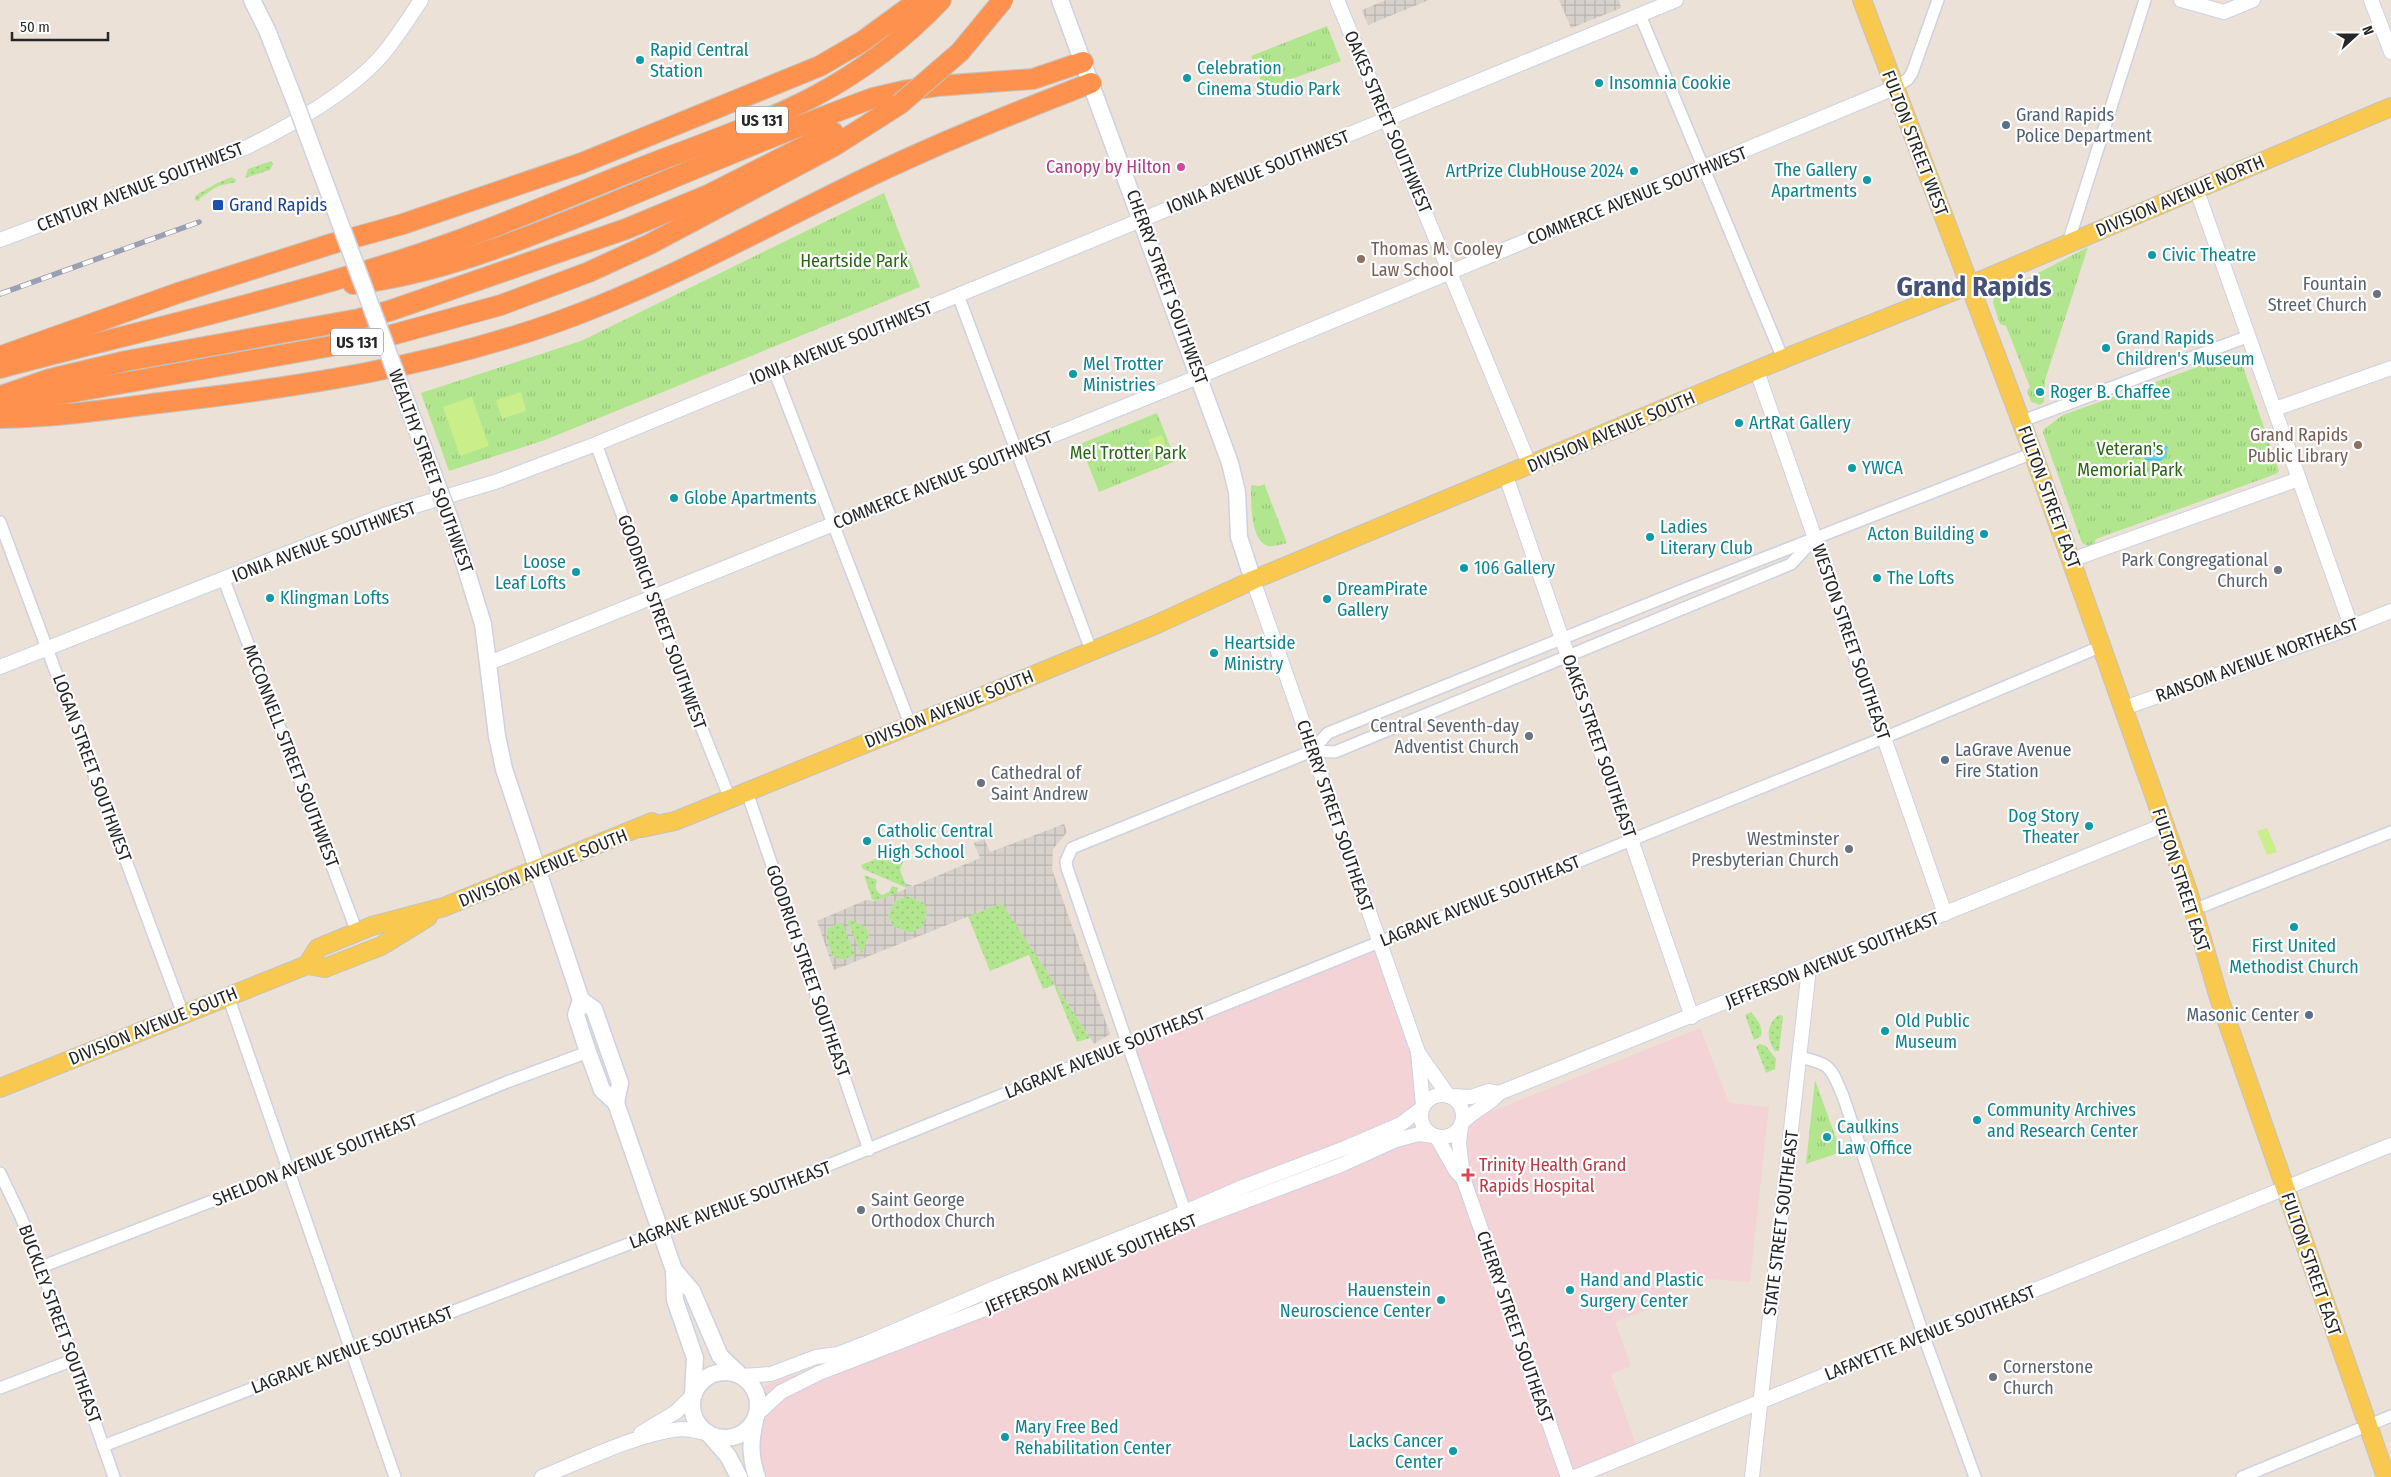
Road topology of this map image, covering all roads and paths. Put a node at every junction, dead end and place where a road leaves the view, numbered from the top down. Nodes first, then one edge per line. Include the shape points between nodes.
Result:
1 (252, 0) edge
2 (421, 0) edge
3 (919, 0) edge
4 (941, 0) edge
5 (1003, 0) edge
6 (1060, 0) edge
7 (1337, 0) edge
8 (1676, 0) edge
9 (1862, 0) edge
10 (1938, 0) edge
11 (2144, 0) edge
12 (2181, 0) edge
13 (2253, 0) edge
14 (2371, 0) edge
15 (1640, 15) junction
16 (2391, 52) edge
17 (1083, 62) junction
18 (1091, 82) junction
19 (920, 88) junction
20 (1894, 88) junction
21 (900, 104) junction
22 (2391, 107) edge
23 (1388, 119) junction
24 (1703, 170) junction
25 (2196, 188) junction
26 (1141, 218) junction
27 (0, 240) edge
28 (347, 240) junction
29 (2068, 243) junction
30 (1451, 273) junction
31 (1969, 286) junction
32 (297, 290) junction
33 (958, 295) junction
34 (374, 315) junction
35 (2249, 336) junction
36 (0, 356) edge
37 (1783, 359) junction
38 (0, 368) edge
39 (2391, 368) edge
40 (774, 370) junction
41 (1757, 371) junction
42 (1200, 376) junction
43 (0, 396) edge
44 (0, 405) edge
45 (2275, 409) junction
46 (0, 418) edge
47 (2022, 421) junction
48 (596, 444) junction
49 (1016, 451) junction
50 (2033, 453) junction
51 (1530, 466) junction
52 (1506, 476) junction
53 (2299, 479) junction
54 (0, 522) edge
55 (833, 525) junction
56 (1815, 538) junction
57 (2071, 560) junction
58 (224, 580) junction
59 (1253, 580) junction
60 (652, 597) junction
61 (2391, 611) edge
62 (2351, 626) junction
63 (1562, 638) junction
64 (1089, 646) junction
65 (2102, 646) junction
66 (48, 648) junction
67 (1568, 656) junction
68 (489, 663) junction
69 (0, 667) edge
70 (2124, 708) junction
71 (908, 720) junction
72 (1884, 737) junction
73 (1312, 751) junction
74 (747, 792) junction
75 (728, 794) junction
76 (2164, 825) junction
77 (2391, 832) edge
78 (1630, 840) junction
79 (536, 870) junction
80 (444, 907) junction
81 (2193, 910) junction
82 (1945, 914) junction
83 (357, 932) junction
84 (1378, 942) junction
85 (306, 965) junction
86 (1809, 969) junction
87 (228, 996) junction
88 (580, 1000) junction
89 (183, 1014) junction
90 (1692, 1017) junction
91 (1128, 1042) junction
92 (588, 1052) junction
93 (1418, 1052) junction
94 (1800, 1057) junction
95 (0, 1088) edge
96 (1499, 1093) junction
97 (1449, 1095) junction
98 (616, 1103) junction
99 (1423, 1107) junction
100 (1461, 1124) junction
101 (1435, 1136) junction
102 (2391, 1145) edge
103 (869, 1150) junction
104 (290, 1171) junction
105 (0, 1173) edge
106 (1463, 1178) junction
107 (2285, 1188) junction
108 (1185, 1211) junction
109 (661, 1232) junction
110 (41, 1267) junction
111 (674, 1270) junction
112 (1924, 1337) junction
113 (351, 1350) junction
114 (73, 1360) junction
115 (741, 1376) junction
116 (0, 1388) edge
117 (693, 1395) junction
118 (1760, 1401) junction
119 (756, 1414) junction
120 (2391, 1416) edge
121 (2368, 1425) junction
122 (708, 1433) junction
123 (630, 1442) junction
124 (103, 1446) junction
125 (114, 1477) edge
126 (395, 1477) edge
127 (542, 1477) edge
128 (740, 1477) edge
129 (757, 1477) edge
130 (1568, 1477) edge
131 (1575, 1477) edge
132 (1752, 1477) edge
133 (1975, 1477) edge
134 (2242, 1477) edge
135 (2386, 1477) edge

1 - 28 main road, WEALTHY STREET SOUTHWEST, bridge via 267,30
2 - 27 street, CENTURY AVENUE SOUTHWEST via 383,54 367,69 279,130 240,150
3 - 28 highway via 864,42 802,74 549,175
4 - 32 highway, US 131 via 874,60 815,96 743,128 430,250
5 - 19 highway, US 131, bridge via 960,52
6 - 17 main road, CHERRY STREET SOUTHWEST
7 - 23 street, OAKES STREET SOUTHWEST
8 - 15 street, IONIA AVENUE SOUTHWEST
9 - 20 main road, FULTON STREET WEST
10 - 20 street via 1912,73
11 - 29 street
12 - 13 street via 2224,12
14 - 16 street
15 - 23 street, IONIA AVENUE SOUTHWEST
15 - 24 street
17 - 18 main road, CHERRY STREET SOUTHWEST
17 - 19 highway via 1024,80
18 - 26 main road, CHERRY STREET SOUTHWEST
18 - 46 highway via 928,149 659,280 568,318 509,338 426,361 280,389
19 - 21 highway, US 131, bridge
19 - 32 highway via 841,109 492,249 380,281
20 - 24 street, COMMERCE AVENUE SOUTHWEST
20 - 31 main road, FULTON STREET WEST
21 - 34 highway via 626,229
21 - 44 highway, US 131 via 834,146 650,244 589,272 476,314 388,336
22 - 25 main road, DIVISION AVENUE NORTH
23 - 26 street, IONIA AVENUE SOUTHWEST
23 - 30 street, OAKES STREET SOUTHWEST
24 - 30 street, COMMERCE AVENUE SOUTHWEST
24 - 37 street
25 - 29 main road, DIVISION AVENUE NORTH
25 - 35 street
26 - 33 street, IONIA AVENUE SOUTHWEST
26 - 42 main road, CHERRY STREET SOUTHWEST
28 - 34 main road, WEALTHY STREET SOUTHWEST, bridge
28 - 36 highway via 178,293
29 - 31 main road, DIVISION AVENUE NORTH
30 - 42 street, COMMERCE AVENUE SOUTHWEST
30 - 51 street, OAKES STREET SOUTHWEST
31 - 37 main road, DIVISION AVENUE SOUTH
31 - 47 main road, FULTON STREET EAST
32 - 38 highway, US 131
33 - 40 street, IONIA AVENUE SOUTHWEST
33 - 49 street
34 - 43 highway via 69,374
34 - 68 main road, WEALTHY STREET SOUTHWEST, bridge via 454,530 483,624
35 - 45 street
35 - 47 street
37 - 41 main road, DIVISION AVENUE SOUTH
39 - 45 street
40 - 48 street, IONIA AVENUE SOUTHWEST
40 - 55 street
41 - 51 main road, DIVISION AVENUE SOUTH
41 - 56 street, WESTON STREET SOUTHEAST
42 - 49 street, COMMERCE AVENUE SOUTHWEST
42 - 59 main road, CHERRY STREET SOUTHWEST via 1230,463 1237,492 1240,537
45 - 53 street
47 - 50 main road, FULTON STREET EAST
48 - 58 street, IONIA AVENUE SOUTHWEST via 495,482 384,515
48 - 60 street, GOODRICH STREET SOUTHWEST
49 - 55 street, COMMERCE AVENUE SOUTHWEST
49 - 64 street
50 - 56 street
50 - 57 main road, FULTON STREET EAST
51 - 52 main road, DIVISION AVENUE SOUTH
52 - 59 main road, DIVISION AVENUE SOUTH
52 - 63 street, OAKES STREET SOUTHEAST
53 - 57 street
53 - 62 street
54 - 66 street, LOGAN STREET SOUTHWEST
55 - 60 street, COMMERCE AVENUE SOUTHWEST
55 - 71 street
56 - 63 street
56 - 67 street via 1791,564
56 - 72 street, WESTON STREET SOUTHEAST
57 - 65 main road, FULTON STREET EAST
58 - 66 street, IONIA AVENUE SOUTHWEST
58 - 83 street, MCCONNELL STREET SOUTHWEST
59 - 64 main road, DIVISION AVENUE SOUTH via 1181,613
59 - 73 street, CHERRY STREET SOUTHEAST
60 - 68 street, COMMERCE AVENUE SOUTHWEST
60 - 75 street, GOODRICH STREET SOUTHWEST
61 - 62 street, RANSOM AVENUE NORTHEAST
62 - 70 street, RANSOM AVENUE NORTHEAST
63 - 67 street, OAKES STREET SOUTHEAST
63 - 73 street via 1328,733
64 - 71 main road, DIVISION AVENUE SOUTH
65 - 70 main road, FULTON STREET EAST
65 - 72 street, LAGRAVE AVENUE SOUTHEAST
66 - 69 street, IONIA AVENUE SOUTHWEST
66 - 89 street, LOGAN STREET SOUTHWEST
67 - 73 street via 1335,752
67 - 78 street, OAKES STREET SOUTHEAST
68 - 79 main road, WEALTHY STREET SOUTHWEST via 504,769
70 - 76 main road, FULTON STREET EAST
71 - 74 main road, DIVISION AVENUE SOUTH
71 - 75 main road, DIVISION AVENUE SOUTH
72 - 78 street, LAGRAVE AVENUE SOUTHEAST
72 - 82 street, WESTON STREET SOUTHEAST
73 - 84 street, CHERRY STREET SOUTHEAST
73 - 91 street via 1076,846 1067,856 1066,868
74 - 75 main road, DIVISION AVENUE SOUTH
74 - 103 street, GOODRICH STREET SOUTHEAST
75 - 79 main road, DIVISION AVENUE SOUTH via 670,811 642,828
76 - 81 main road, FULTON STREET EAST
76 - 82 street, JEFFERSON AVENUE SOUTHEAST
77 - 81 street
78 - 84 street, LAGRAVE AVENUE SOUTHEAST
78 - 90 street, OAKES STREET SOUTHEAST
79 - 80 main road, DIVISION AVENUE SOUTH
79 - 88 main road, WEALTHY STREET SOUTHWEST
80 - 83 main road, DIVISION AVENUE SOUTH
80 - 85 main road, DIVISION AVENUE SOUTH via 380,946 325,968
81 - 107 main road, FULTON STREET EAST via 2215,988
82 - 86 street, JEFFERSON AVENUE SOUTHEAST
83 - 85 main road, DIVISION AVENUE SOUTH via 318,948
84 - 91 street, LAGRAVE AVENUE SOUTHEAST
84 - 93 street, CHERRY STREET SOUTHEAST
85 - 87 main road, DIVISION AVENUE SOUTH
86 - 90 street, JEFFERSON AVENUE SOUTHEAST
86 - 94 street, STATE STREET SOUTHEAST
87 - 89 main road, DIVISION AVENUE SOUTH
87 - 104 street
88 - 92 main road via 576,1015
88 - 98 main road via 594,1009 597,1017 620,1083
89 - 95 main road, DIVISION AVENUE SOUTH
90 - 96 street, JEFFERSON AVENUE SOUTHEAST
91 - 103 street, LAGRAVE AVENUE SOUTHEAST
91 - 108 street
92 - 98 main road via 602,1090
92 - 104 street, SHELDON AVENUE SOUTHEAST
93 - 97 street, CHERRY STREET SOUTHEAST
93 - 99 street, CHERRY STREET SOUTHEAST
94 - 112 street via 1821,1062 1830,1068 1843,1096
94 - 118 street, STATE STREET SOUTHEAST
96 - 97 street, JEFFERSON AVENUE SOUTHEAST via 1489,1091 1471,1097
96 - 100 street, JEFFERSON AVENUE SOUTHEAST
97 - 99 street via 1435,1095
97 - 100 street via 1461,1106
98 - 109 main road
99 - 101 street via 1423,1126
99 - 108 street, JEFFERSON AVENUE SOUTHEAST via 1409,1119 1375,1136
100 - 101 street via 1449,1136
100 - 106 street, CHERRY STREET SOUTHEAST via 1459,1143
101 - 106 street, CHERRY STREET SOUTHEAST
101 - 119 street, JEFFERSON AVENUE SOUTHEAST via 1419,1134 1396,1140 1341,1165 1096,1259 995,1305 793,1384
102 - 107 street, LAFAYETTE AVENUE SOUTHEAST
103 - 109 street, LAGRAVE AVENUE SOUTHEAST
104 - 110 street, SHELDON AVENUE SOUTHEAST
104 - 113 street
105 - 110 street, BUCKLEY STREET SOUTHEAST
106 - 130 street, CHERRY STREET SOUTHEAST
107 - 112 street, LAFAYETTE AVENUE SOUTHEAST
107 - 121 main road, FULTON STREET EAST
108 - 115 street, JEFFERSON AVENUE SOUTHEAST via 838,1354 816,1357 771,1374
109 - 111 main road
109 - 113 street, LAGRAVE AVENUE SOUTHEAST
110 - 114 street, BUCKLEY STREET SOUTHEAST
111 - 115 main road via 692,1291 720,1356
111 - 117 main road via 675,1300 695,1358
112 - 118 street, LAFAYETTE AVENUE SOUTHEAST
112 - 133 street
113 - 124 street, LAGRAVE AVENUE SOUTHEAST
113 - 126 street
114 - 116 street
114 - 124 street, BUCKLEY STREET SOUTHEAST
115 - 117 main road via 724,1371 716,1373 702,1381
115 - 119 main road via 755,1390
117 - 122 main road via 695,1419
117 - 123 street via 676,1412
118 - 131 street, LAFAYETTE AVENUE SOUTHEAST
118 - 132 street, STATE STREET SOUTHEAST
119 - 122 main road via 740,1434 724,1438
119 - 129 main road via 750,1443
120 - 121 street
121 - 134 street
121 - 135 main road, FULTON STREET EAST
122 - 123 street via 674,1430
122 - 128 main road via 728,1456
123 - 127 street
124 - 125 street, BUCKLEY STREET SOUTHEAST

